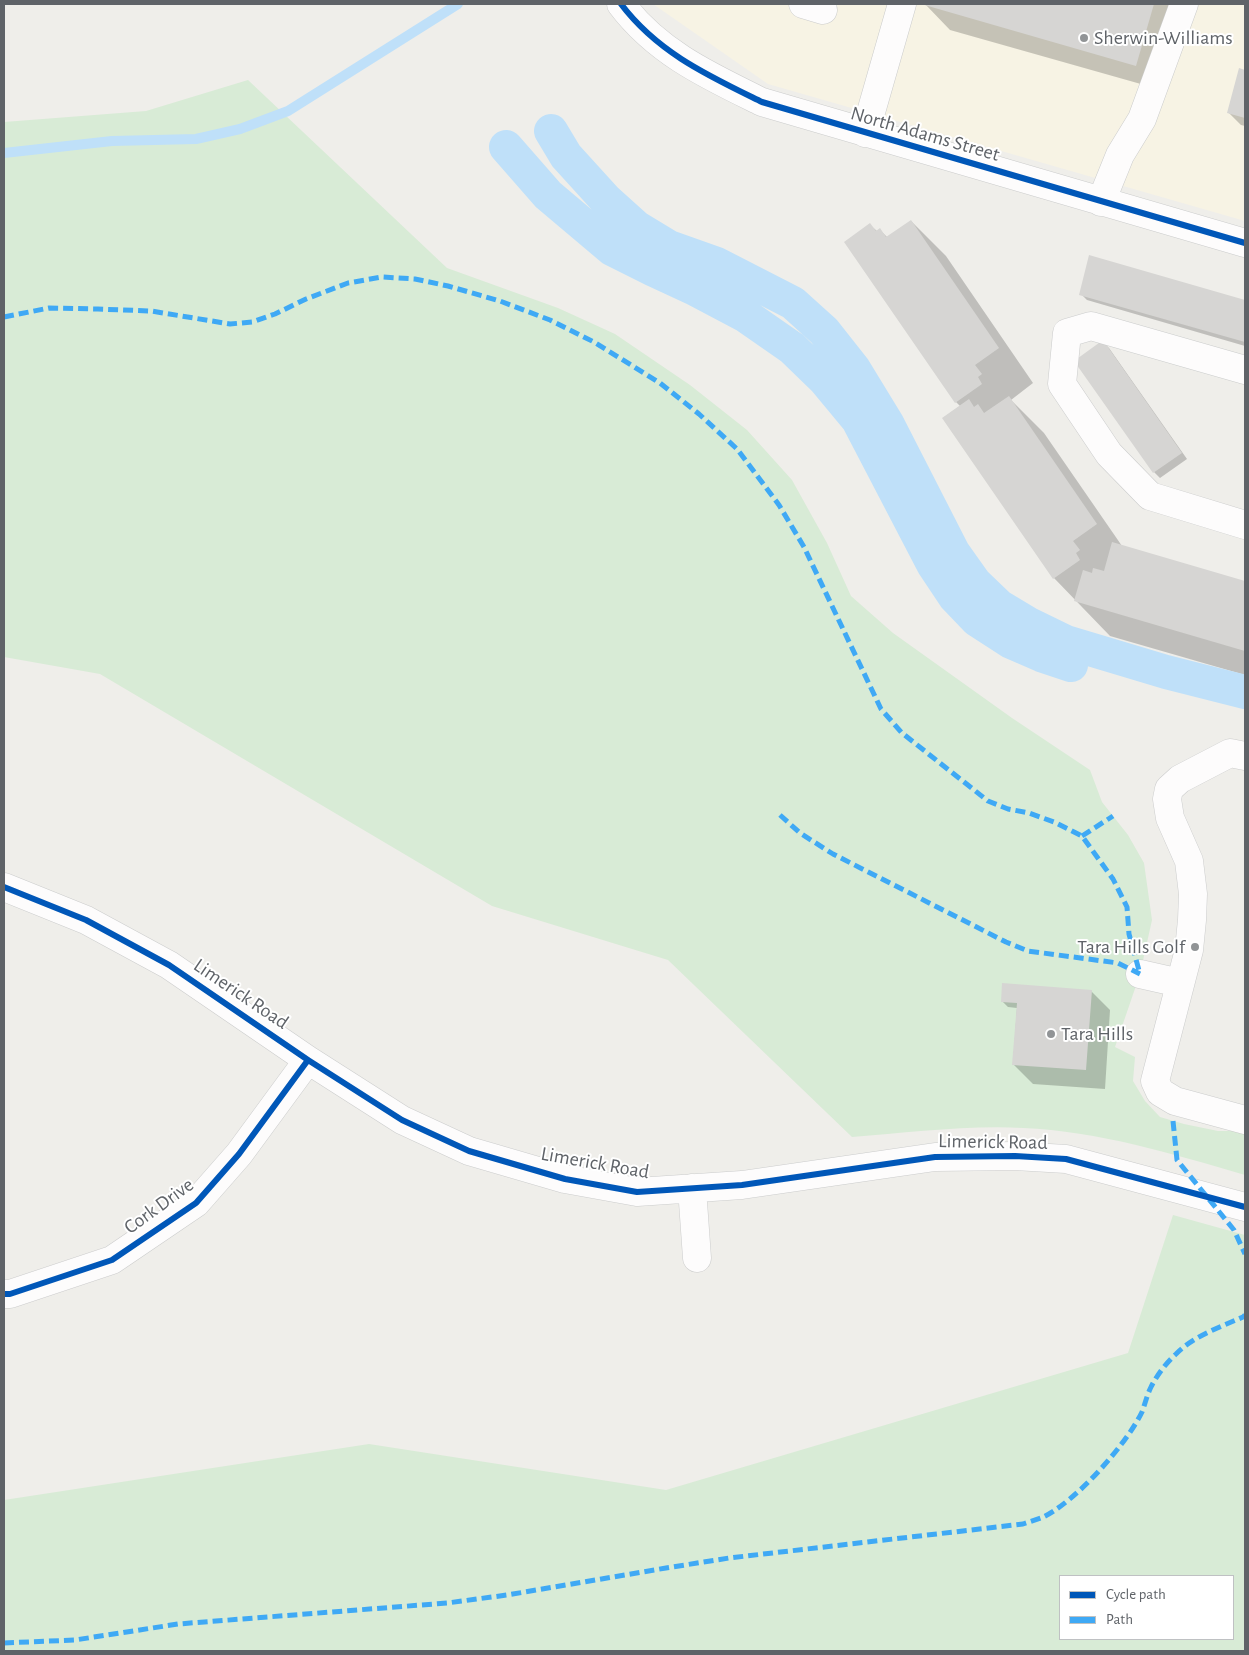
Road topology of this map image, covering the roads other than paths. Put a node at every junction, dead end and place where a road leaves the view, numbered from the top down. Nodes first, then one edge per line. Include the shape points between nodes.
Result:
1 (621, 4) edge
2 (902, 4) edge
3 (1184, 4) edge
4 (865, 133) junction
5 (1101, 202) junction
6 (1245, 243) edge
7 (1245, 370) edge
8 (1245, 525) edge
9 (1245, 756) edge
10 (4, 888) edge
11 (1140, 974) dead end
12 (1180, 984) junction
13 (308, 1060) junction
14 (1245, 1120) edge
15 (692, 1188) junction
16 (1245, 1207) edge
17 (697, 1258) dead end
18 (4, 1294) edge

1 - 4 street, North Adams Street via 660,44 696,69 762,102
2 - 4 street
3 - 5 street via 1142,120 1120,154
4 - 5 street, North Adams Street
5 - 6 street, North Adams Street
7 - 8 street via 1091,326 1067,333 1062,384 1109,454 1150,496
9 - 12 street via 1230,753 1180,779 1169,789 1166,799 1170,818 1189,861 1193,894 1189,950
10 - 13 street, Limerick Road via 86,920 169,965
11 - 12 street
12 - 14 street via 1155,1081 1160,1092 1175,1101
13 - 15 street, Limerick Road via 402,1120 469,1151 565,1179 637,1192
13 - 18 street, Cork Drive via 239,1154 196,1204 112,1260
15 - 16 street, Limerick Road via 742,1185 935,1157 1015,1156 1066,1159
15 - 17 street

